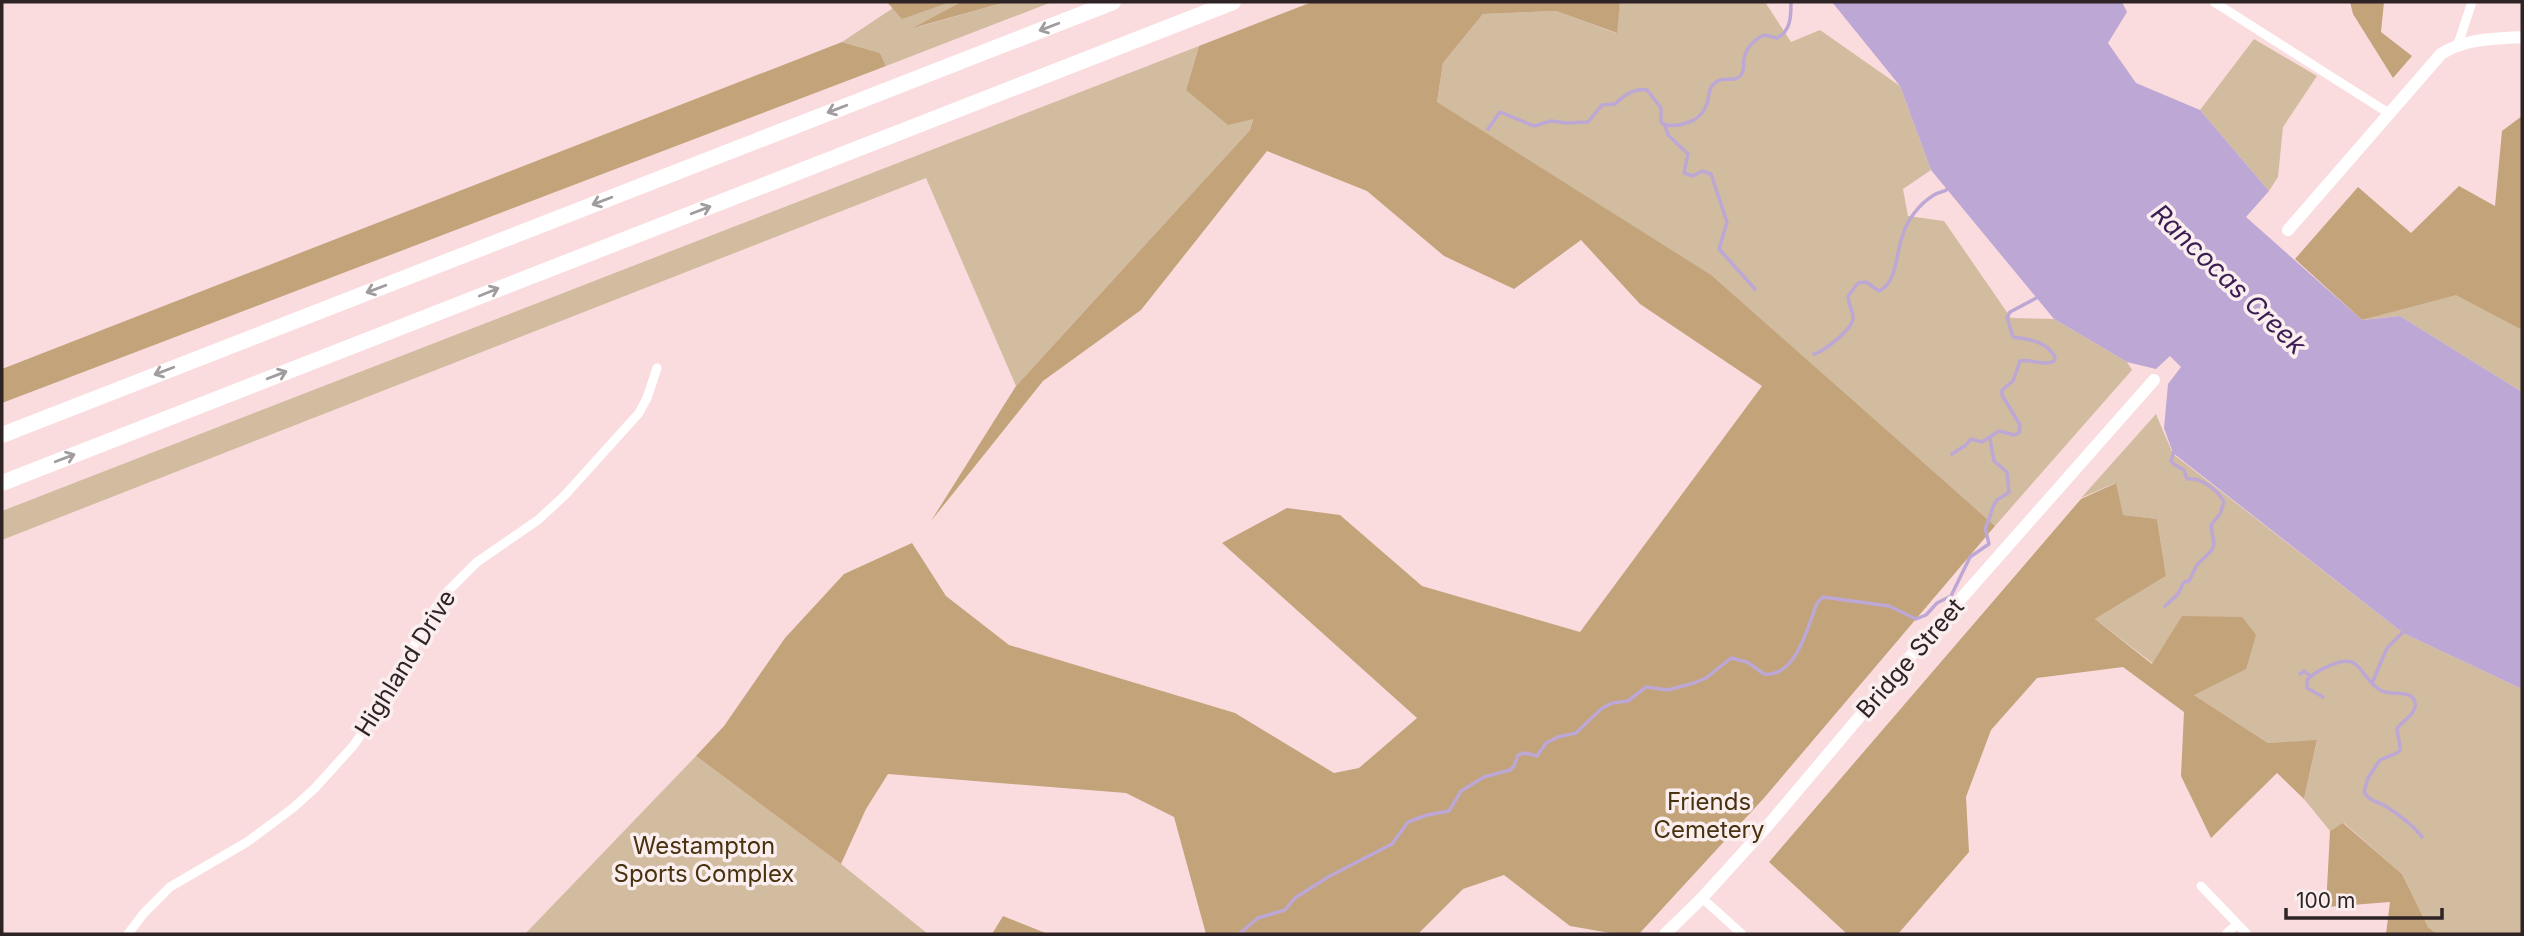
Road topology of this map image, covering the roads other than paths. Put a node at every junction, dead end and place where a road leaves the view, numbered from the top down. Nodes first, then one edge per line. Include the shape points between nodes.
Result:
1 (1113, 2) edge
2 (1233, 2) edge
3 (2214, 2) edge
4 (2472, 2) edge
5 (2522, 37) edge
6 (2458, 44) junction
7 (2390, 114) junction
8 (2288, 230) dead end
9 (657, 368) dead end
10 (2154, 380) dead end
11 (2, 435) edge
12 (2, 483) edge
13 (2201, 886) dead end
14 (1702, 898) junction
15 (2236, 925) junction
16 (128, 934) edge
17 (1665, 934) edge
18 (1742, 934) edge
19 (2226, 934) edge
20 (2247, 934) edge

1 -> 11 highway
12 -> 2 highway
3 - 7 street
4 - 6 street
5 - 6 main road
6 - 7 main road via 2441,54
7 - 8 main road
9 - 16 street, Highland Drive via 639,413 565,495 538,520 477,562 445,594 387,698 334,768 271,825 170,887
10 - 14 main road, Bridge Street
13 - 15 street
14 - 17 main road, Bridge Street
14 - 18 street
15 - 19 street
15 - 20 street

